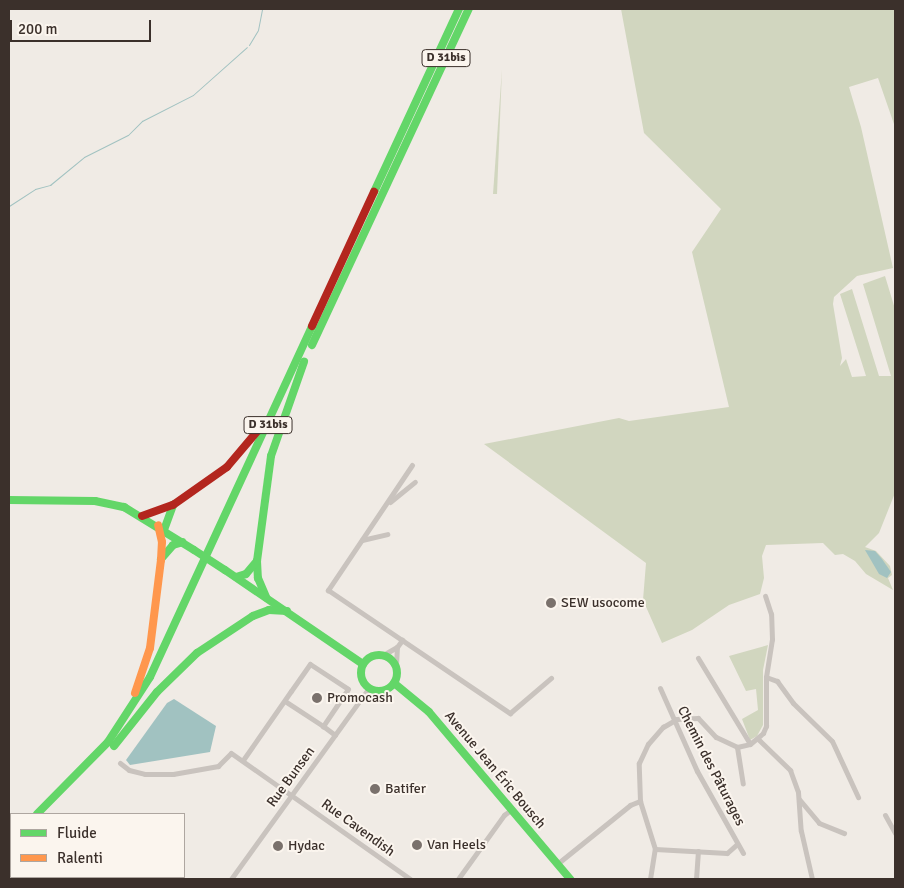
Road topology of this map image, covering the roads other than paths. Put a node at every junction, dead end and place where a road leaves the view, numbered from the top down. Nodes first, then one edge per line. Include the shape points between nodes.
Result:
1 (459, 9) edge
2 (469, 9) edge
3 (304, 362) junction
4 (284, 389) junction
5 (412, 465) dead end
6 (415, 482) dead end
7 (9, 500) edge
8 (173, 505) junction
9 (385, 505) junction
10 (142, 516) junction
11 (161, 528) junction
12 (387, 534) dead end
13 (361, 540) junction
14 (183, 542) junction
15 (161, 560) junction
16 (258, 561) junction
17 (236, 578) junction
18 (263, 595) junction
19 (765, 596) dead end
20 (287, 611) junction
21 (253, 616) junction
22 (402, 640) junction
23 (397, 647) junction
24 (383, 655) junction
25 (698, 658) dead end
26 (364, 664) junction
27 (396, 665) junction
28 (766, 677) junction
29 (551, 678) dead end
30 (394, 683) junction
31 (370, 688) junction
32 (660, 688) dead end
33 (285, 700) junction
34 (675, 720) junction
35 (323, 726) junction
36 (335, 735) junction
37 (758, 740) junction
38 (111, 744) junction
39 (750, 744) junction
40 (737, 747) junction
41 (244, 760) junction
42 (120, 763) dead end
43 (743, 784) dead end
44 (292, 795) junction
45 (858, 797) dead end
46 (799, 798) junction
47 (640, 801) junction
48 (512, 809) junction
49 (38, 813) edge
50 (47, 813) edge
51 (885, 814) dead end
52 (844, 833) dead end
53 (895, 833) edge
54 (737, 844) junction
55 (655, 849) junction
56 (698, 851) junction
57 (743, 853) dead end
58 (557, 864) junction
59 (231, 879) edge
60 (410, 879) edge
61 (458, 879) edge
62 (570, 879) edge
63 (650, 879) edge
64 (696, 879) edge
65 (812, 879) edge

1 - 4 main road, D 31bis
2 - 3 main road, D 31bis
3 - 16 main road via 271,456
3 - 38 main road, D 31bis via 156,680
4 - 8 main road via 244,450 227,467
4 - 38 main road, D 31bis via 150,677
5 - 9 street
6 - 9 street
7 - 10 main road via 95,501 124,507
8 - 10 main road
8 - 11 main road
9 - 13 street
10 - 11 main road
11 - 14 main road
11 - 15 main road
12 - 13 street
13 - 22 street via 328,590
14 - 15 main road via 173,545
14 - 17 main road, bridge
15 - 38 main road via 150,648 137,689
16 - 17 main road via 246,574
16 - 18 main road
17 - 18 main road
18 - 20 main road
18 - 21 main road
19 - 28 street via 771,614 772,639
20 - 21 main road via 269,610
20 - 26 main road
21 - 38 main road via 175,672
22 - 23 street
22 - 29 street via 510,713
23 - 24 street
23 - 27 street
24 - 26 main road via 369,658
24 - 27 main road
25 - 39 street
26 - 31 main road via 362,677
27 - 30 main road
28 - 37 street via 766,726
28 - 45 street via 777,681 793,703 832,741
30 - 31 main road via 382,691
30 - 48 main road, Avenue Jean Éric Bousch via 429,712
31 - 36 street, Rue Bunsen
32 - 34 street, Chemin des Pâturages
33 - 35 street
33 - 35 street via 310,664 348,689
33 - 41 street
34 - 40 street via 689,716 698,718 716,737
34 - 47 street via 648,744 638,763
34 - 54 street, Chemin des Pâturages via 697,771
35 - 36 street
36 - 44 street, Rue Bunsen
37 - 39 street
37 - 46 street via 790,770
38 - 49 main road, D 31bis
38 - 50 main road, D 31bis
39 - 40 street
40 - 43 street
41 - 42 street via 231,753 218,766 174,774 145,774 129,770
41 - 44 street, Rue Cavendish
44 - 59 street, Rue Bunsen
44 - 60 street, Rue Cavendish
46 - 52 street via 819,823
46 - 65 street via 801,831
47 - 55 street
47 - 58 street via 630,805
48 - 58 main road, Avenue Jean Éric Bousch
48 - 61 street via 504,815
51 - 53 street
54 - 56 street via 727,853
54 - 57 street, Chemin des Pâturages
55 - 56 street
55 - 63 street
56 - 64 street
58 - 62 main road, Avenue Jean Éric Bousch

